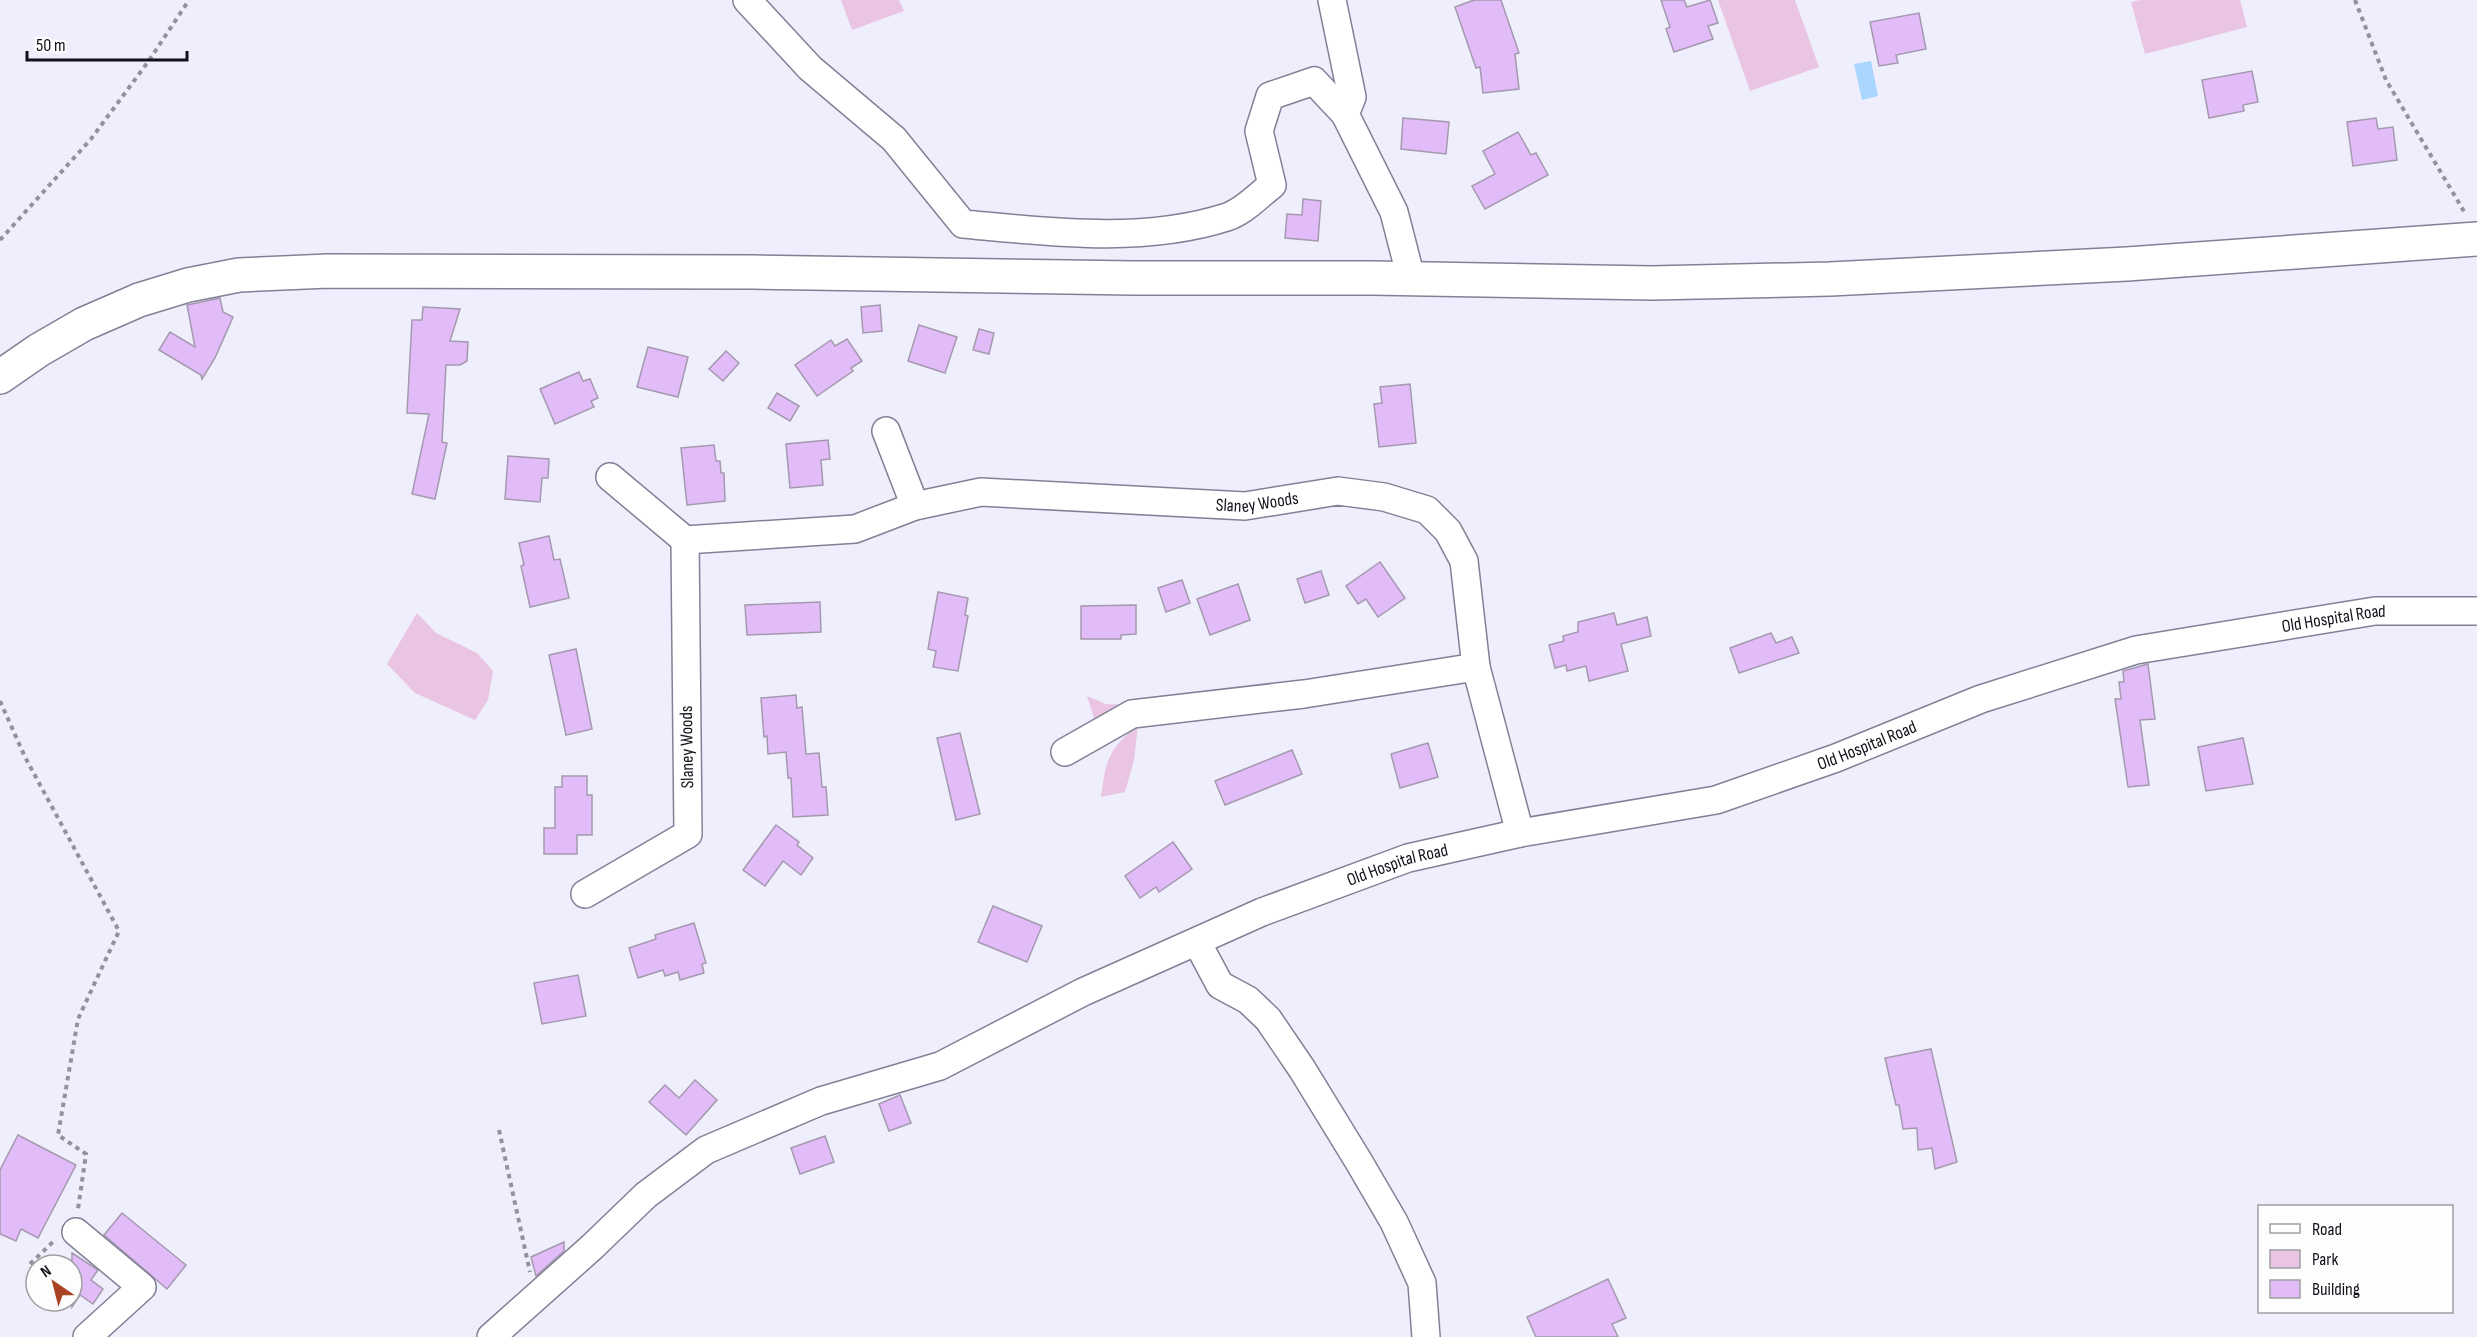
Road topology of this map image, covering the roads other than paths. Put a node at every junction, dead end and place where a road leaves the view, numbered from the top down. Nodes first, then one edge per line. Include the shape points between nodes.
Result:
1 (747, 0) edge
2 (1332, 0) edge
3 (1345, 114) junction
4 (2469, 240) edge
5 (1411, 278) junction
6 (0, 377) edge
7 (886, 431) dead end
8 (610, 477) dead end
9 (915, 506) junction
10 (686, 540) junction
11 (2477, 611) edge
12 (1476, 667) junction
13 (1065, 752) dead end
14 (1520, 833) junction
15 (585, 894) dead end
16 (1197, 942) junction
17 (76, 1232) road end
18 (87, 1337) edge
19 (491, 1337) edge
20 (1426, 1337) edge

1 - 3 street via 810,68 894,139 963,224 1053,232 1156,232 1230,216 1272,185 1259,131 1270,96 1314,81
2 - 3 street via 1352,97
3 - 5 street via 1394,212
4 - 5 main road via 2127,264 1830,279 1652,283
5 - 6 main road via 476,271 239,275 139,300 84,324
7 - 9 street
8 - 10 street
9 - 10 street, Slaney Woods via 855,529
9 - 12 street, Slaney Woods via 981,492 1245,506 1338,491 1384,496 1427,510 1448,531 1464,561
10 - 15 street, Slaney Woods via 688,834
11 - 14 street, Old Hospital Road via 2375,611 2136,650 1981,699 1836,758 1716,800
12 - 13 street via 1304,694 1132,714
12 - 14 street, Slaney Woods
14 - 16 street, Old Hospital Road via 1408,858 1262,912
16 - 19 street, Old Hospital Road via 1083,992 940,1066 821,1101 706,1150 646,1195
16 - 20 street via 1220,985 1248,1000 1268,1019 1394,1222 1422,1283
17 - 18 street via 142,1287

